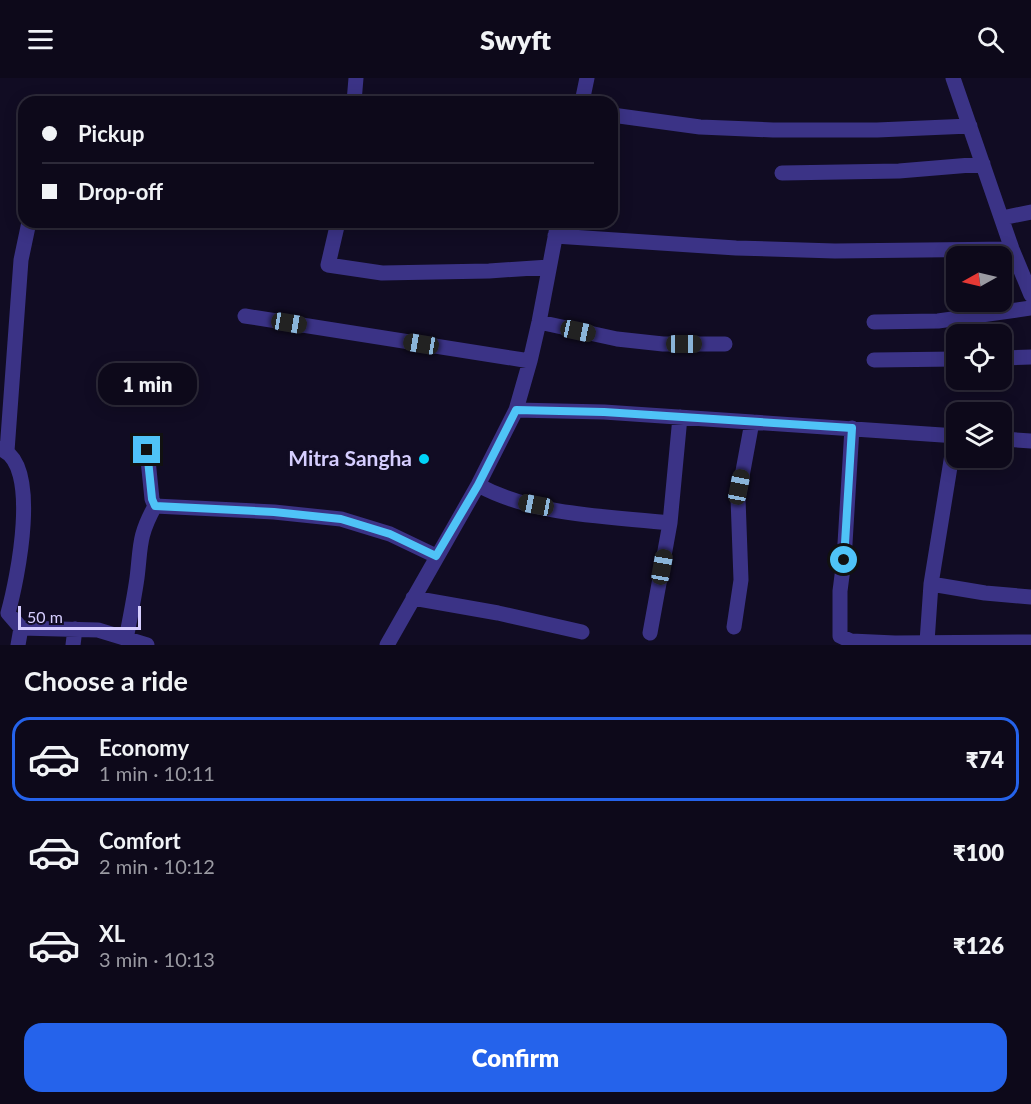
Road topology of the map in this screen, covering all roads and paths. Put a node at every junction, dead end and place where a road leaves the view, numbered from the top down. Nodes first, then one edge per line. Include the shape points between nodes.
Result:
1 (356, 78) edge
2 (587, 78) edge
3 (953, 78) edge
4 (354, 96) edge
5 (583, 96) edge
6 (618, 116) edge
7 (970, 126) junction
8 (983, 164) junction
9 (782, 173) dead end
10 (1031, 212) edge
11 (1002, 218) junction
12 (28, 228) edge
13 (337, 228) edge
14 (556, 229) edge
15 (1011, 246) edge
16 (946, 249) edge
17 (1012, 249) edge
18 (549, 267) junction
19 (1031, 295) edge
20 (1031, 308) edge
21 (245, 316) dead end
22 (539, 322) junction
23 (874, 322) dead end
24 (725, 344) dead end
25 (1031, 357) edge
26 (1012, 358) edge
27 (946, 359) edge
28 (874, 360) dead end
29 (530, 361) junction
30 (516, 410) junction
31 (680, 417) junction
32 (752, 422) junction
33 (852, 428) junction
34 (946, 435) edge
35 (1012, 440) edge
36 (1031, 441) edge
37 (4, 450) edge
38 (147, 450) dead end
39 (951, 468) edge
40 (478, 485) junction
41 (155, 506) junction
42 (670, 523) junction
43 (436, 556) junction
44 (931, 584) junction
45 (1031, 597) edge
46 (413, 598) junction
47 (734, 627) dead end
48 (21, 628) junction
49 (75, 629) junction
50 (582, 632) dead end
51 (650, 633) dead end
52 (126, 639) junction
53 (927, 642) junction
54 (1031, 642) edge
55 (18, 645) edge
56 (73, 645) edge
57 (147, 645) edge
58 (387, 645) edge

1 - 4 street
2 - 5 street
3 - 7 street
6 - 7 street via 700,127 762,129
7 - 8 street
8 - 9 street via 899,171
8 - 11 street
10 - 11 street
11 - 15 street
12 - 37 street via 21,260
13 - 18 street via 328,265 382,273
14 - 16 street via 736,248
14 - 18 street
17 - 19 street
18 - 22 street
20 - 23 street via 938,321
21 - 29 street
22 - 24 street via 617,339
22 - 29 street
25 - 26 street
27 - 28 street
29 - 30 street
30 - 31 street
30 - 40 street
31 - 32 street
31 - 42 street
32 - 33 street
32 - 47 street via 738,498 741,580
33 - 34 street
33 - 53 street via 840,636 851,641
35 - 36 street
37 - 48 street via 14,460 22,479 21,554 8,613
38 - 41 street
39 - 44 street
40 - 42 street via 516,501
40 - 43 street
41 - 43 street via 341,519 390,534
41 - 52 street via 144,525 139,547
42 - 51 street
43 - 46 street
44 - 45 street
44 - 53 street
46 - 50 street
46 - 58 street
48 - 49 street
48 - 55 street
49 - 52 street via 98,630
49 - 56 street
52 - 57 street
53 - 54 street

